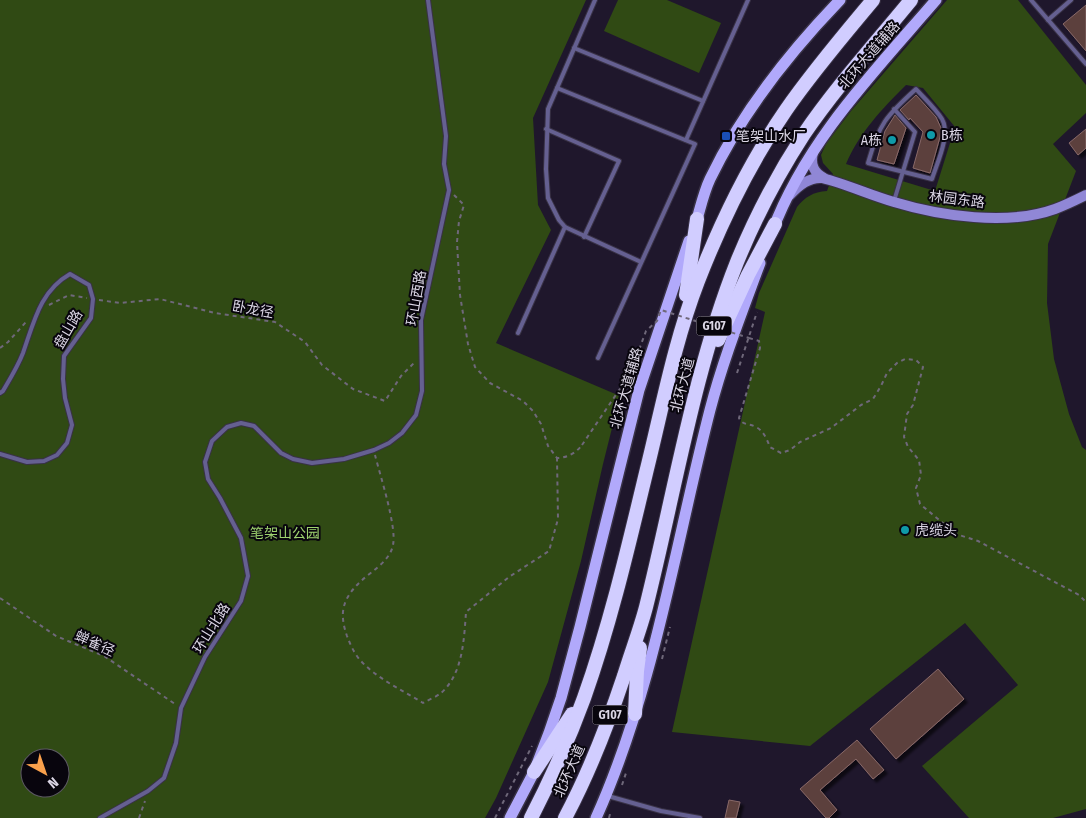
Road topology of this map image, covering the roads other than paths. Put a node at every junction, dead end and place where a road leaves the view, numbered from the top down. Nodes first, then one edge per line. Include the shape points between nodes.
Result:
1 (428, 0) edge
2 (595, 0) edge
3 (748, 0) edge
4 (840, 0) edge
5 (873, 0) edge
6 (911, 0) edge
7 (936, 0) edge
8 (1031, 0) edge
9 (1071, 0) edge
10 (1048, 20) junction
11 (574, 48) junction
12 (1086, 64) edge
13 (852, 71) junction
14 (557, 88) junction
15 (703, 101) junction
16 (894, 109) junction
17 (546, 129) junction
18 (826, 131) junction
19 (686, 140) junction
20 (813, 153) junction
21 (903, 171) junction
22 (825, 179) junction
23 (1086, 195) edge
24 (787, 199) junction
25 (894, 202) junction
26 (697, 219) junction
27 (775, 224) junction
28 (565, 227) junction
29 (584, 236) junction
30 (641, 262) junction
31 (518, 333) dead end
32 (677, 347) junction
33 (598, 358) dead end
34 (697, 389) junction
35 (0, 393) edge
36 (227, 427) joint
37 (0, 454) edge
38 (645, 609) junction
39 (583, 700) junction
40 (635, 714) junction
41 (534, 772) junction
42 (607, 795) junction
43 (100, 818) edge
44 (510, 818) edge
45 (532, 818) edge
46 (565, 818) edge
47 (596, 818) edge
48 (700, 818) edge

1 - 36 lane, 环山西路 via 446,136 444,164 449,190 421,320 422,391 416,415 402,433 374,450 344,459 312,463 293,460 282,453 254,426 241,423
2 - 11 lane
3 - 15 lane
4 - 26 main road, 北环大道辅路 via 779,69 741,125 710,179
5 - 32 highway, 北环大道 / G107 via 786,111 753,164 701,274
6 - 13 highway, 北环大道 / G107
7 - 18 main road, 北环大道辅路
8 - 10 lane
9 - 10 lane
10 - 12 lane
11 - 14 lane
11 - 15 lane
13 - 18 main road, 北环大道辅路
13 - 34 highway, 北环大道 / G107 via 804,135 761,210 718,312
14 - 17 lane via 548,109
14 - 19 lane
15 - 19 lane
16 - 21 lane via 915,132
16 - 21 lane via 877,135 868,163
16 - 21 lane via 916,89 945,125 932,179
17 - 28 lane via 548,198
17 - 29 lane via 619,161
18 - 20 main road, 北环大道辅路
19 - 30 lane via 695,144
20 - 22 street via 814,170
20 - 24 main road, 北环大道辅路
21 - 25 lane
22 - 24 street via 806,181
22 - 25 street, 林园东路
23 - 25 street, 林园东路 via 1054,210 1014,217 967,216
24 - 27 main road, 北环大道辅路
26 - 32 highway
26 - 41 main road, 北环大道辅路 via 639,390 570,665
27 - 34 highway via 748,275
27 - 40 main road, 北环大道辅路 via 716,387
28 - 29 lane
28 - 31 lane
29 - 30 lane
30 - 33 lane
32 - 39 highway, 北环大道 / G107 via 612,605
34 - 38 highway, 北环大道 / G107
35 - 37 lane, 盘山路 via 22,355 43,299 59,280 70,274 89,285 93,299 91,318 64,356 65,398 72,425 66,443 57,455 44,461 26,462
36 - 43 lane, 环山北路 via 212,441 205,462 208,480 240,538 248,576 241,601 204,657 181,708 176,742 164,778 148,791
38 - 40 highway via 636,671
38 - 46 highway, 北环大道 / G107 via 614,706
39 - 41 highway
39 - 45 highway, 北环大道 / G107
40 - 42 main road, 北环大道辅路
41 - 44 main road, 北环大道辅路
42 - 47 main road, 北环大道辅路
42 - 48 lane via 661,811

